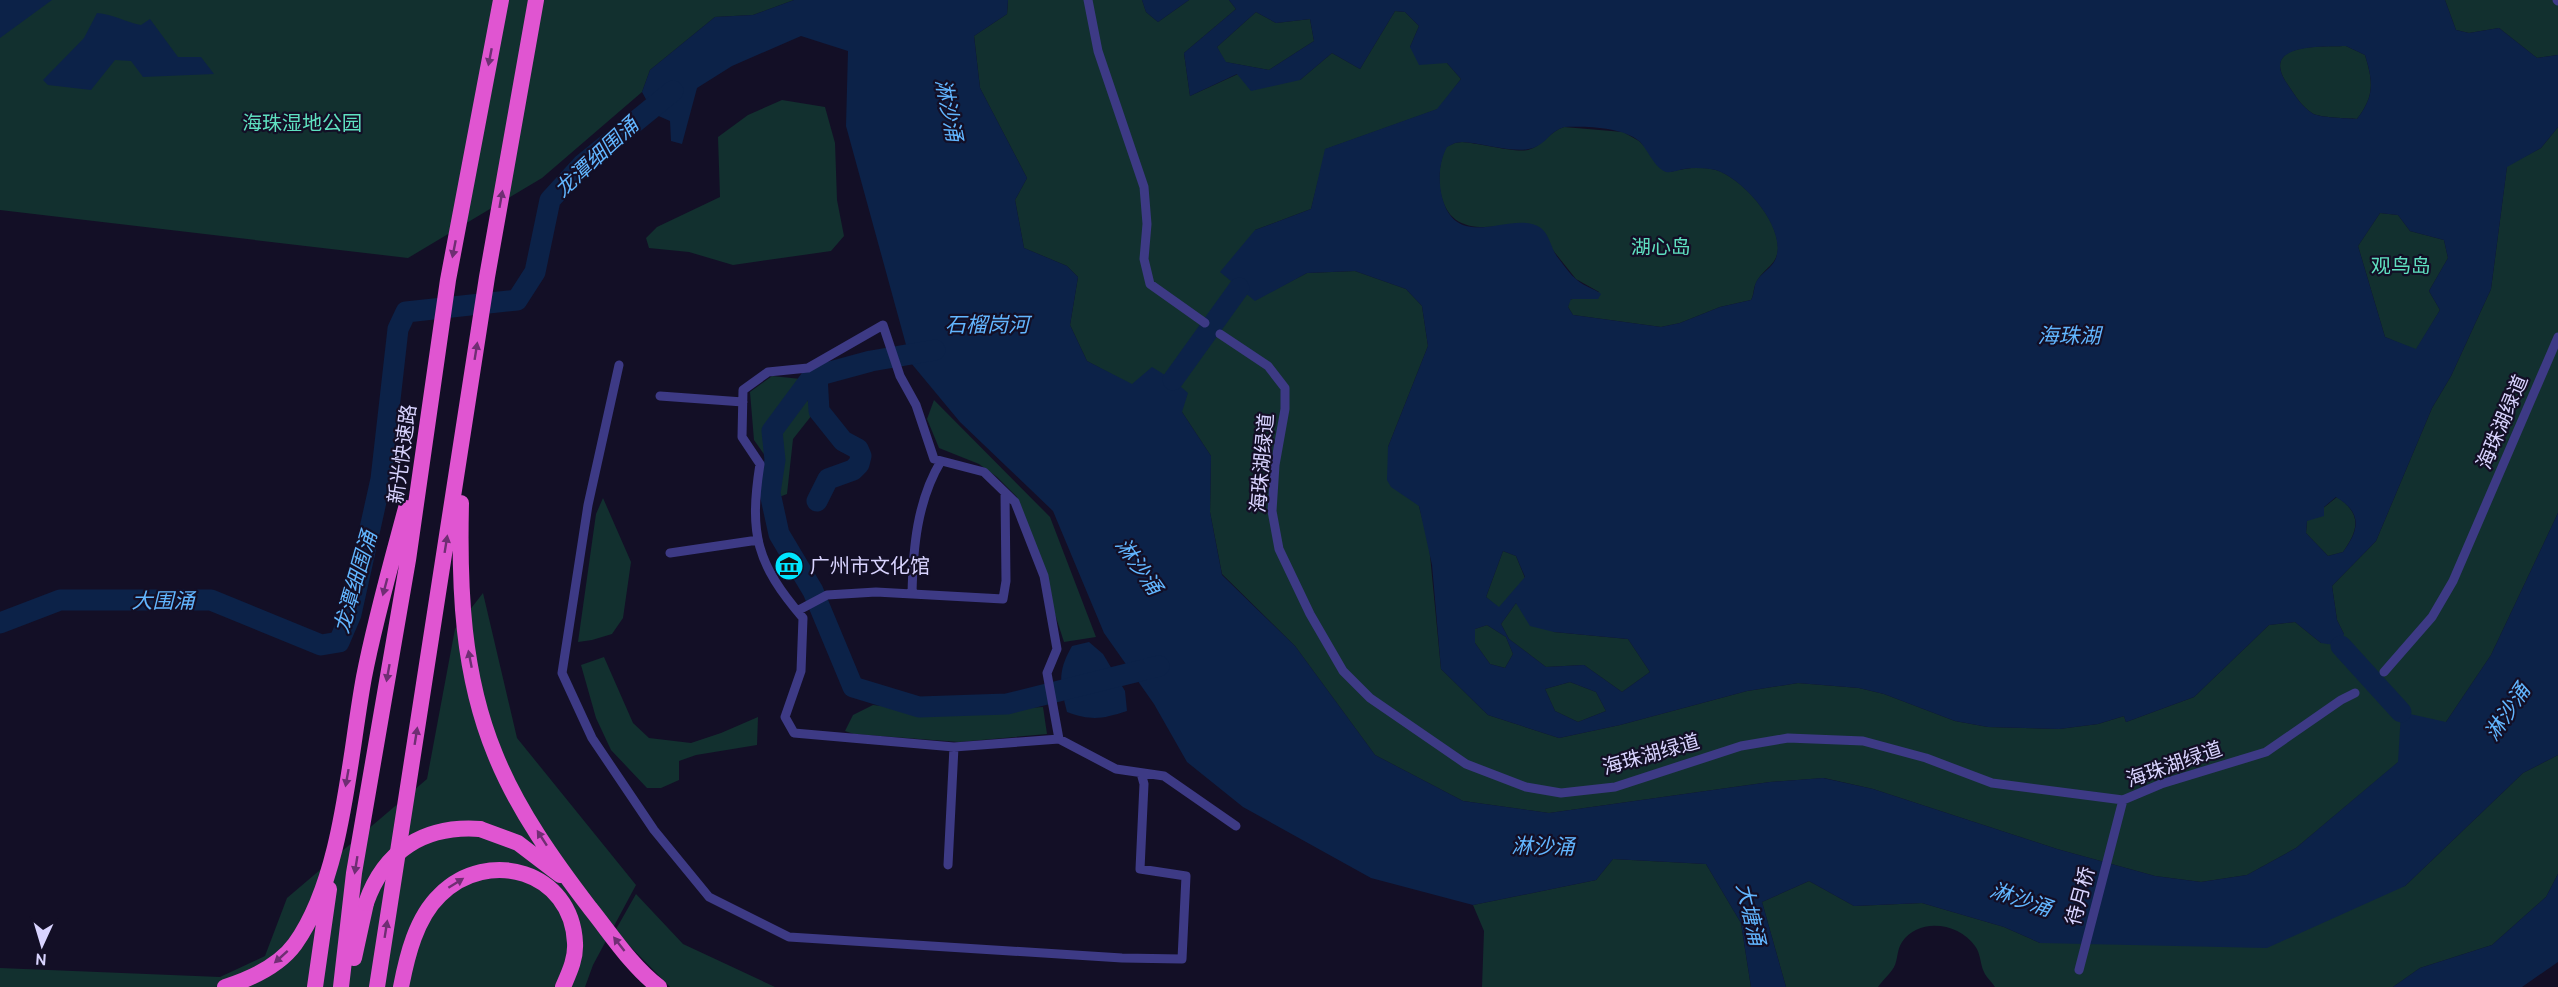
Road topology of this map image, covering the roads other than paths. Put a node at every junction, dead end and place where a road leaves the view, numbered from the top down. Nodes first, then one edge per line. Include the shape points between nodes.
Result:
1 (501, 0) edge
2 (536, 0) edge
3 (1088, 0) edge
4 (1205, 323) dead end
5 (1220, 334) dead end
6 (2558, 337) edge
7 (619, 365) dead end
8 (660, 396) dead end
9 (743, 402) junction
10 (426, 429) junction
11 (462, 442) junction
12 (941, 461) junction
13 (1005, 493) junction
14 (758, 540) junction
15 (670, 553) dead end
16 (912, 594) junction
17 (797, 610) junction
18 (2384, 672) dead end
19 (2355, 693) dead end
20 (1059, 739) junction
21 (954, 747) junction
22 (1141, 772) junction
23 (2123, 800) junction
24 (1236, 826) dead end
25 (335, 849) junction
26 (948, 865) dead end
27 (574, 887) junction
28 (2079, 970) dead end
29 (225, 987) edge
30 (315, 987) edge
31 (340, 987) edge
32 (347, 987) edge
33 (377, 987) edge
34 (401, 987) edge
35 (563, 987) edge
36 (659, 987) edge

1 -> 10 highway, 新光快速路 via 448,280
11 -> 2 highway
3 - 4 street via 1098,51 1144,187 1144,259 1150,284
5 - 23 street, 海珠湖绿道 via 1269,366 1285,388 1272,511 1279,549 1310,614 1343,671 1370,698 1466,764 1526,788 1561,793 1615,787 1741,746 1788,738 1863,741 1926,758 1992,783
6 - 18 street, 海珠湖绿道 via 2453,581 2432,617
7 - 22 street via 588,505 562,673 592,738 654,830 709,897 789,937 1182,959 1186,876 1140,869 1144,784
8 - 9 street
9 - 12 street via 743,390 768,372 808,368 883,325 934,459
9 - 14 street via 742,437 760,464 754,500
10 -> 25 highway via 375,625
10 -> 31 highway, 新光快速路 via 408,560 354,873
27 -> 11 highway via 515,797 494,753 480,708 464,627 460,562
33 -> 11 highway
12 - 13 street via 984,472
12 - 16 street via 924,497 913,554
13 - 16 street via 1004,599
13 - 20 street via 1015,502 1044,576 1057,649 1047,673
14 - 15 street
14 - 17 street via 759,553 778,588
16 - 17 street via 827,595
17 - 21 street via 802,618 801,671 785,717 794,733
19 - 23 street, 海珠湖绿道 via 2266,752 2161,784
20 - 21 street
20 - 22 street via 1116,769
21 - 26 street
22 - 24 street via 1164,776
23 - 28 street, 待月桥
25 -> 29 highway via 320,899 294,946 273,965
25 - 30 highway
27 - 32 highway, bridge via 518,843 480,829 459,827 421,838 377,875 366,903
36 -> 27 highway via 626,953
34 -> 35 highway via 415,937 438,896 454,882 496,869 535,878 551,888 562,902 572,922 575,945 572,968

